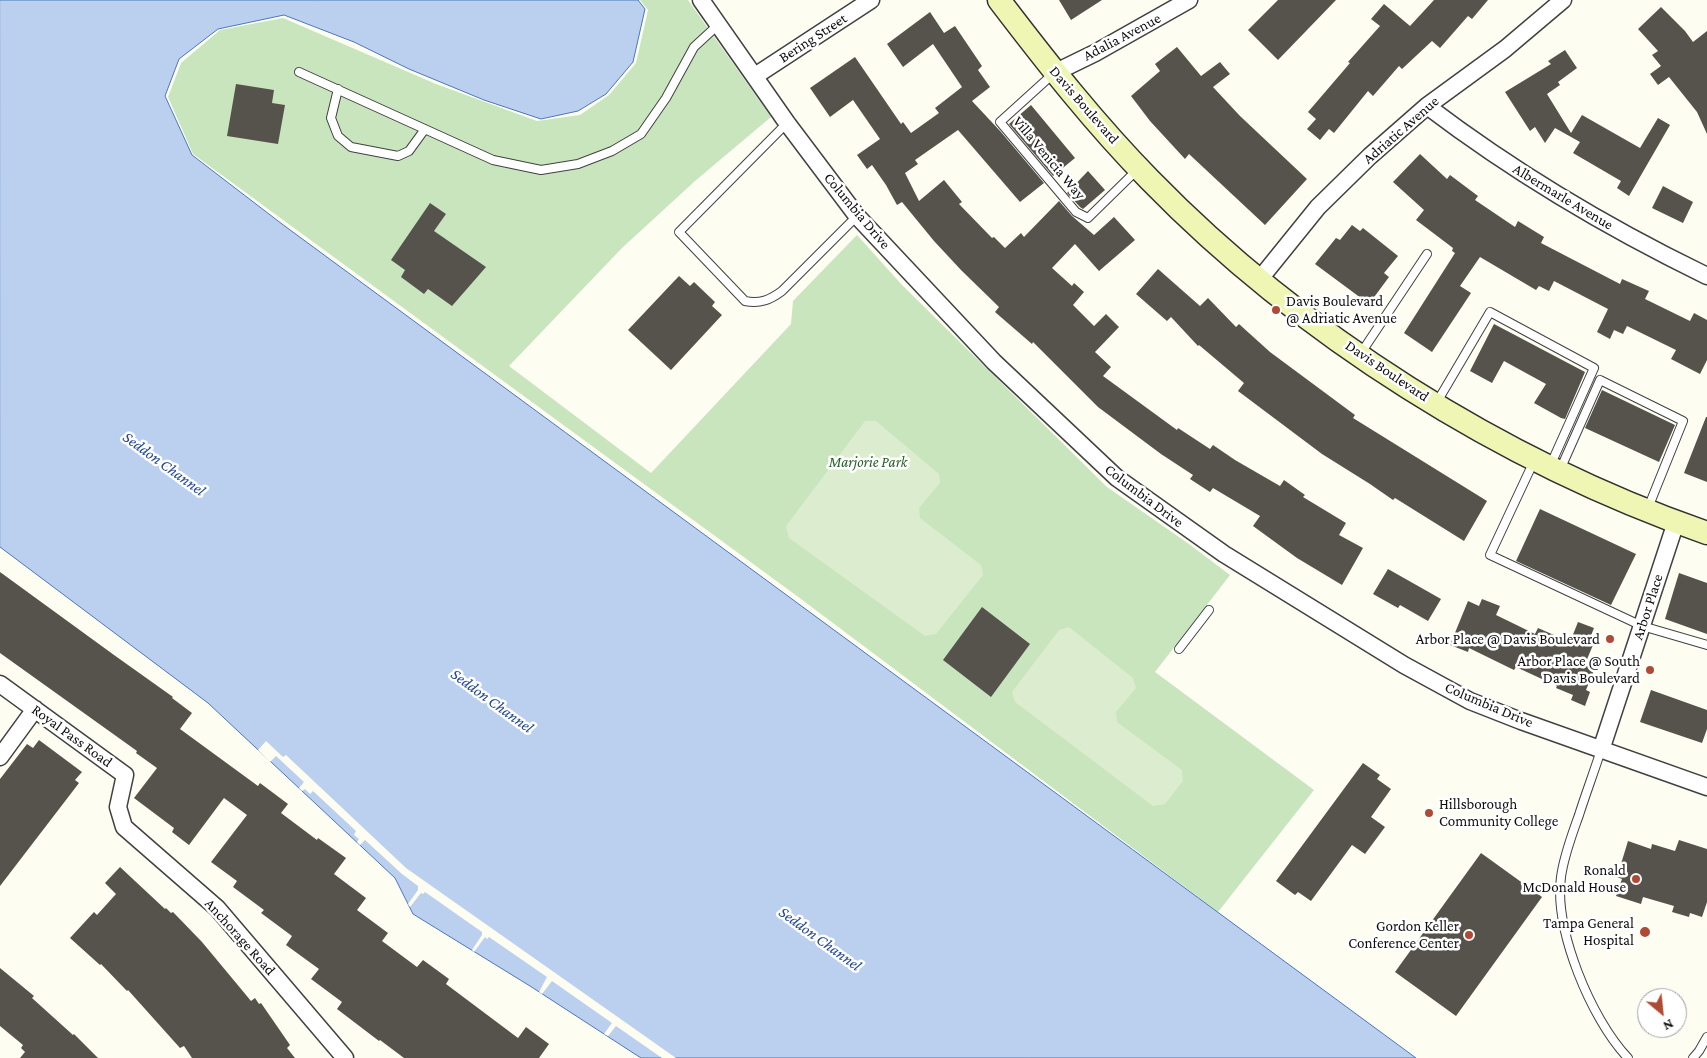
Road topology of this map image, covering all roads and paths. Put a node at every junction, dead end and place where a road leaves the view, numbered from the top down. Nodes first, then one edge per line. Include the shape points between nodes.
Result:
1 (701, 0) edge
2 (999, 0) edge
3 (1563, 0) edge
4 (1183, 2) edge
5 (860, 3) edge
6 (719, 24) junction
7 (299, 72) dead end
8 (1054, 73) junction
9 (755, 76) junction
10 (338, 89) junction
11 (1427, 106) junction
12 (787, 123) junction
13 (425, 129) junction
14 (1139, 168) junction
15 (857, 216) junction
16 (1427, 254) dead end
17 (1707, 276) edge
18 (1259, 280) junction
19 (1360, 354) junction
20 (1436, 404) junction
21 (1548, 466) junction
22 (1647, 510) junction
23 (1676, 522) junction
24 (1707, 533) edge
25 (1209, 610) dead end
26 (1642, 626) junction
27 (1707, 645) edge
28 (1179, 649) dead end
29 (0, 684) edge
30 (35, 709) junction
31 (1601, 750) junction
32 (0, 757) edge
33 (1707, 787) edge
34 (124, 827) joint
35 (1707, 1037) edge
36 (345, 1058) edge
37 (1628, 1058) edge
38 (1693, 1058) edge

1 - 6 street, Columbia Drive
2 - 8 street, Davis Boulevard
3 - 11 street, Adriatic Avenue via 1505,49
4 - 8 street, Adalia Avenue
5 - 9 street, Bering Street
6 - 9 street, Columbia Drive
6 - 13 lane via 694,47 666,98 641,134 612,151 578,164 541,170 493,160
7 - 10 lane
8 - 14 street, Davis Boulevard
8 - 14 lane, Villa Venicia Way via 1000,122 1076,212 1088,218
9 - 12 street, Columbia Drive
10 - 13 lane
10 - 13 lane via 331,118 338,136 352,146 398,156 410,150
11 - 17 street, Albermarle Avenue via 1510,166 1574,205
11 - 18 street, Adriatic Avenue via 1318,208
12 - 15 street, Columbia Drive
12 - 15 lane via 679,232 745,302 755,303 782,291
14 - 18 street, Davis Boulevard
15 - 31 street, Columbia Drive via 994,362 1124,484 1224,554 1404,665 1470,701
16 - 19 lane
18 - 19 street, Davis Boulevard
19 - 20 street, Davis Boulevard
20 - 21 street, Davis Boulevard
20 - 21 lane via 1490,312 1585,363 1594,368
21 - 22 street, Davis Boulevard
21 - 22 lane via 1600,380 1683,421
21 - 26 lane via 1490,554
22 - 23 street, Davis Boulevard
23 - 24 street, Davis Boulevard
23 - 26 street, Arbor Place
25 - 28 lane
26 - 27 lane
26 - 31 street, Arbor Place
29 - 30 street, Royal Pass Road
30 - 32 street
30 - 34 street, Royal Pass Road via 124,775 118,807
31 - 33 street, Columbia Drive
31 - 37 lane via 1568,846 1560,895 1576,967 1584,987 1601,1022
34 - 36 street, Anchorage Road via 217,908
35 - 38 lane

